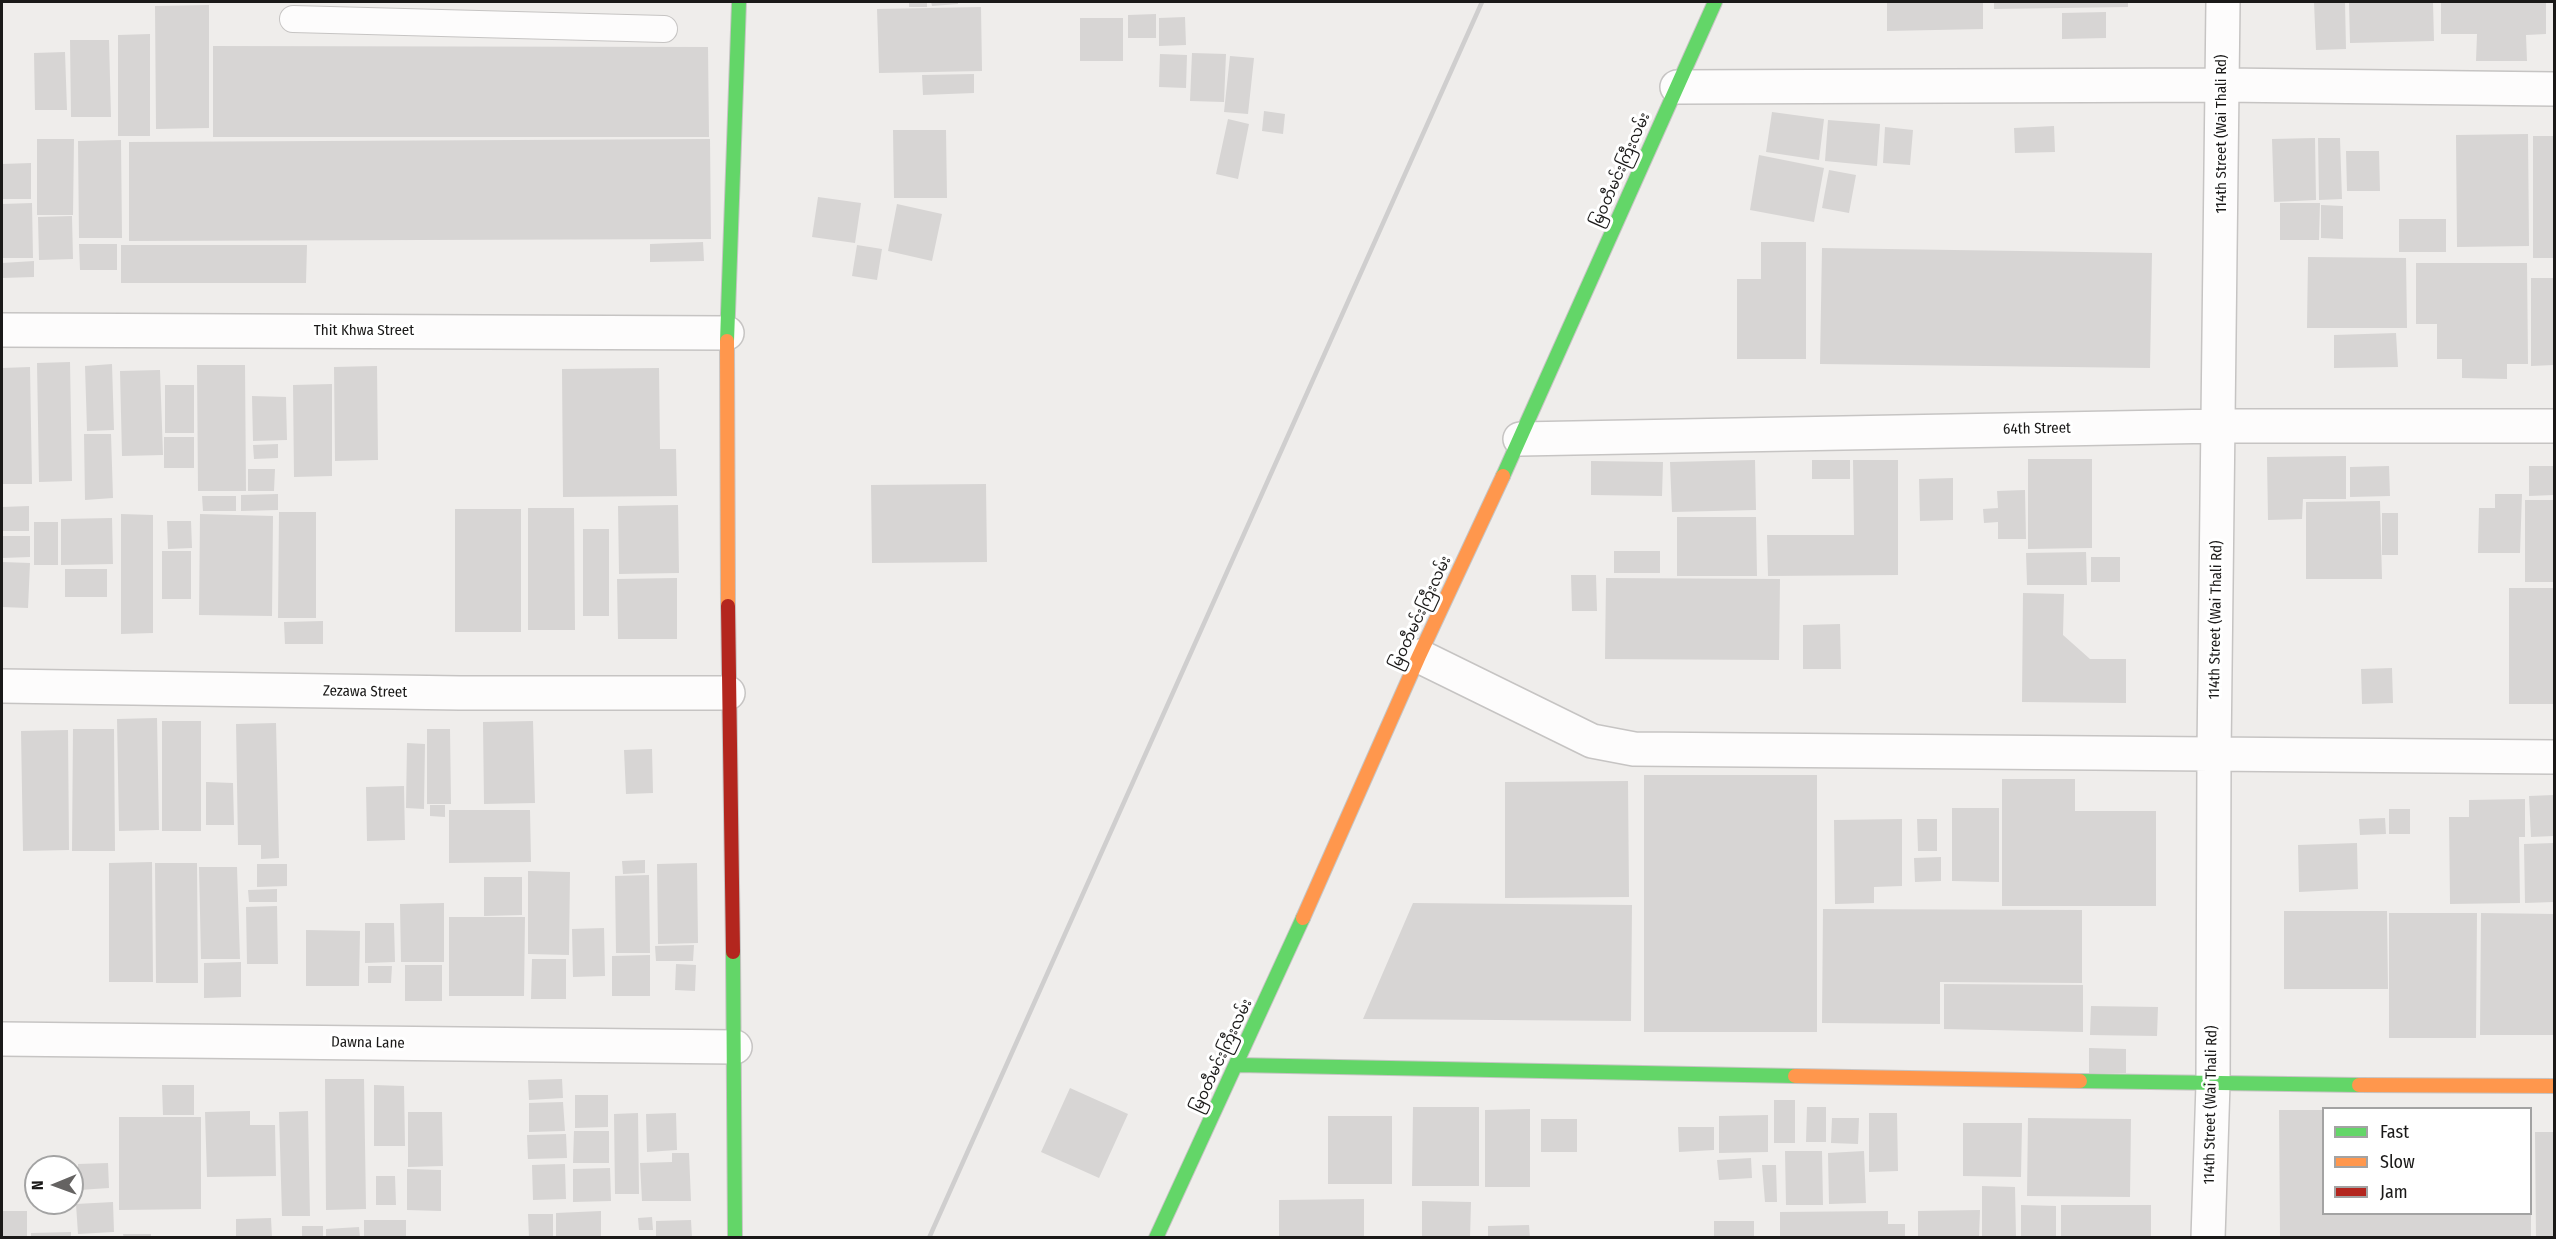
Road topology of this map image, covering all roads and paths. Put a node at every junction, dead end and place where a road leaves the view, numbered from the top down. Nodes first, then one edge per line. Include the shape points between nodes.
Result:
1 (739, 2) edge
2 (1715, 2) edge
3 (2223, 2) edge
4 (379, 11) edge
5 (293, 19) dead end
6 (664, 29) dead end
7 (2223, 85) junction
8 (1677, 87) junction
9 (2554, 89) edge
10 (2, 330) edge
11 (727, 333) junction
12 (2220, 426) junction
13 (2554, 426) edge
14 (1520, 439) junction
15 (1419, 656) junction
16 (2, 686) edge
17 (728, 693) junction
18 (2214, 753) junction
19 (2554, 757) edge
20 (2, 1039) edge
21 (735, 1047) junction
22 (1237, 1065) junction
23 (2213, 1084) junction
24 (2554, 1086) edge
25 (735, 1238) edge
26 (1156, 1238) edge
27 (2208, 1238) edge

1 - 11 street
2 - 8 street, မြဝတီမင်းကြီးလမ်း
3 - 7 street, 114th Street (Wai Thali Rd)
4 - 5 lane
4 - 6 lane
7 - 8 street
7 - 9 street
7 - 12 street, 114th Street (Wai Thali Rd)
8 - 14 street, မြဝတီမင်းကြီးလမ်း
10 - 11 street, Thit Khwa Street
11 - 17 street
12 - 13 street, 64th Street
12 - 14 street, 64th Street
12 - 18 street, 114th Street (Wai Thali Rd)
14 - 15 street, မြဝတီမင်းကြီးလမ်း
15 - 18 street via 1592,741 1634,749
15 - 22 street, မြဝတီမင်းကြီးလမ်း
16 - 17 street, Zezawa Street
17 - 21 street
18 - 19 street
18 - 23 street, 114th Street (Wai Thali Rd)
20 - 21 street, Dawna Lane
21 - 25 street
22 - 23 street
22 - 26 street, မြဝတီမင်းကြီးလမ်း
23 - 24 street
23 - 27 street, 114th Street (Wai Thali Rd)

